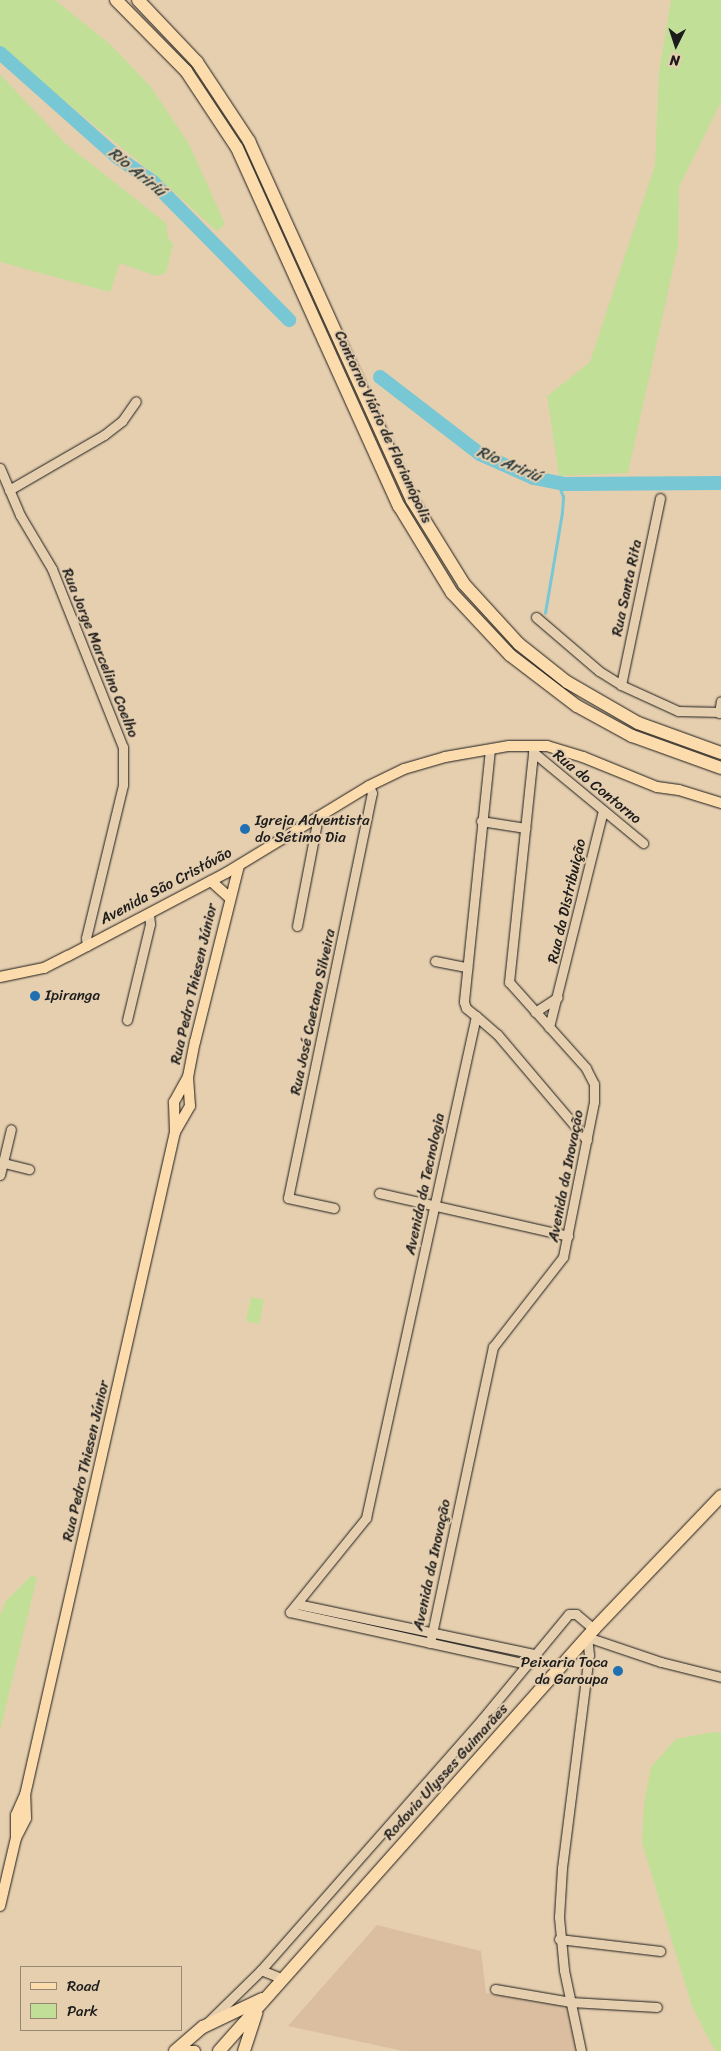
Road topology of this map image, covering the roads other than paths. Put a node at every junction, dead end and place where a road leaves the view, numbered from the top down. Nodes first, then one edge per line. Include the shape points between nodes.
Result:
1 (116, 0) edge
2 (138, 0) edge
3 (136, 401) dead end
4 (0, 468) edge
5 (5, 486) edge
6 (660, 498) dead end
7 (536, 617) dead end
8 (621, 685) junction
9 (721, 701) edge
10 (720, 712) edge
11 (490, 749) junction
12 (533, 749) junction
13 (721, 753) edge
14 (721, 768) edge
15 (369, 786) junction
16 (721, 803) edge
17 (602, 811) junction
18 (318, 818) junction
19 (481, 822) junction
20 (525, 828) junction
21 (643, 843) dead end
22 (239, 865) junction
23 (212, 881) junction
24 (230, 898) junction
25 (149, 914) junction
26 (298, 926) dead end
27 (87, 946) junction
28 (435, 961) dead end
29 (467, 967) junction
30 (0, 977) edge
31 (558, 997) junction
32 (535, 1012) junction
33 (126, 1020) dead end
34 (475, 1020) junction
35 (549, 1027) junction
36 (494, 1033) junction
37 (471, 1038) junction
38 (188, 1077) junction
39 (178, 1090) junction
40 (190, 1092) junction
41 (173, 1111) junction
42 (186, 1115) junction
43 (11, 1129) dead end
44 (175, 1132) junction
45 (587, 1140) junction
46 (2, 1162) edge
47 (29, 1168) dead end
48 (0, 1175) edge
49 (379, 1193) dead end
50 (434, 1206) junction
51 (334, 1208) dead end
52 (568, 1236) junction
53 (721, 1496) edge
54 (297, 1604) junction
55 (432, 1632) junction
56 (590, 1633) junction
57 (430, 1643) junction
58 (535, 1654) junction
59 (526, 1664) junction
60 (721, 1677) edge
61 (0, 1906) edge
62 (560, 1938) junction
63 (660, 1951) dead end
64 (260, 1970) junction
65 (283, 1980) junction
66 (495, 1989) dead end
67 (269, 1995) junction
68 (570, 2002) junction
69 (657, 2007) dead end
70 (258, 2008) junction
71 (204, 2027) junction
72 (176, 2051) edge
73 (185, 2051) edge
74 (194, 2051) edge
75 (219, 2051) edge
76 (244, 2051) edge
77 (581, 2051) edge

1 - 14 highway, Contorno Viário de Florianópolis via 186,71 236,148 399,506 452,593 510,655 577,706 632,736
2 - 13 highway, Contorno Viário de Florianópolis via 197,62 249,141 412,500 464,584 519,644 573,686 638,723
3 - 5 street via 122,421 104,435
4 - 5 street, Rua Jorge Marcelino Coelho
5 - 27 street, Rua Jorge Marcelino Coelho via 52,569 124,757 123,784 86,938
6 - 8 street, Rua Santa Rita
7 - 8 street via 542,626
8 - 10 street via 678,711
9 - 10 street
11 - 12 main road, Avenida São Cristóvão
11 - 15 main road, Avenida São Cristóvão via 423,763
11 - 19 street
12 - 16 main road, Avenida São Cristóvão via 566,751 633,779
12 - 17 street, Rua do Contorno
12 - 20 street, Avenida da Inovação
15 - 18 main road, Avenida São Cristóvão
15 - 51 street, Rua José Caetano Silveira via 372,793 288,1198
17 - 21 street, Rua do Contorno
17 - 31 street, Rua da Distribuição
18 - 22 main road, Avenida São Cristóvão
18 - 26 street
19 - 20 street
19 - 29 street
20 - 32 street, Avenida da Inovação via 508,979
22 - 23 main road, Avenida São Cristóvão
22 - 24 main road, Rua Pedro Thiesen Júnior
23 - 24 main road
23 - 25 main road, Avenida São Cristóvão
24 - 38 main road, Rua Pedro Thiesen Júnior
25 - 27 main road, Avenida São Cristóvão
25 - 33 street via 150,924
27 - 30 main road, Avenida São Cristóvão via 44,968
28 - 29 street
29 - 34 street via 464,1005
31 - 32 street
31 - 35 street, Rua da Distribuição
32 - 35 street, Avenida da Inovação
34 - 36 street
34 - 37 street, Avenida da Tecnologia
35 - 45 street, Avenida da Inovação via 586,1068 594,1084
36 - 37 street
36 - 45 street
37 - 50 street, Avenida da Tecnologia
38 - 39 main road, Rua Pedro Thiesen Júnior
38 - 40 main road, Rua Pedro Thiesen Júnior
39 - 40 main road
39 - 41 main road, Rua Pedro Thiesen Júnior
40 - 42 main road, Rua Pedro Thiesen Júnior
41 - 42 main road
41 - 44 main road, Rua Pedro Thiesen Júnior
42 - 44 main road, Rua Pedro Thiesen Júnior
43 - 46 street
44 - 61 main road, Rua Pedro Thiesen Júnior
45 - 52 street, Avenida da Inovação
46 - 47 street
46 - 48 street
49 - 50 street
50 - 52 street
50 - 54 street, Avenida da Tecnologia via 366,1518
52 - 55 street, Avenida da Inovação via 563,1257 493,1347
53 - 56 highway, Rodovia Ulysses Guimarães
54 - 55 street
54 - 57 street, Avenida da Tecnologia via 290,1612
55 - 57 street, Avenida da Inovação
55 - 58 street
56 - 58 street via 576,1614 570,1614
56 - 60 street via 661,1662
56 - 62 street via 560,1892
56 - 65 highway, Rodovia Ulysses Guimarães
57 - 59 street
58 - 59 street
59 - 64 street
62 - 63 street
62 - 68 street
64 - 65 street
64 - 71 street
65 - 67 highway, Rodovia Ulysses Guimarães
66 - 68 street
67 - 70 highway, Rodovia Ulysses Guimarães
67 - 71 highway
68 - 69 street
68 - 77 street
70 - 75 highway, Rodovia Ulysses Guimarães
70 - 76 highway
71 - 72 highway
73 - 74 main road

